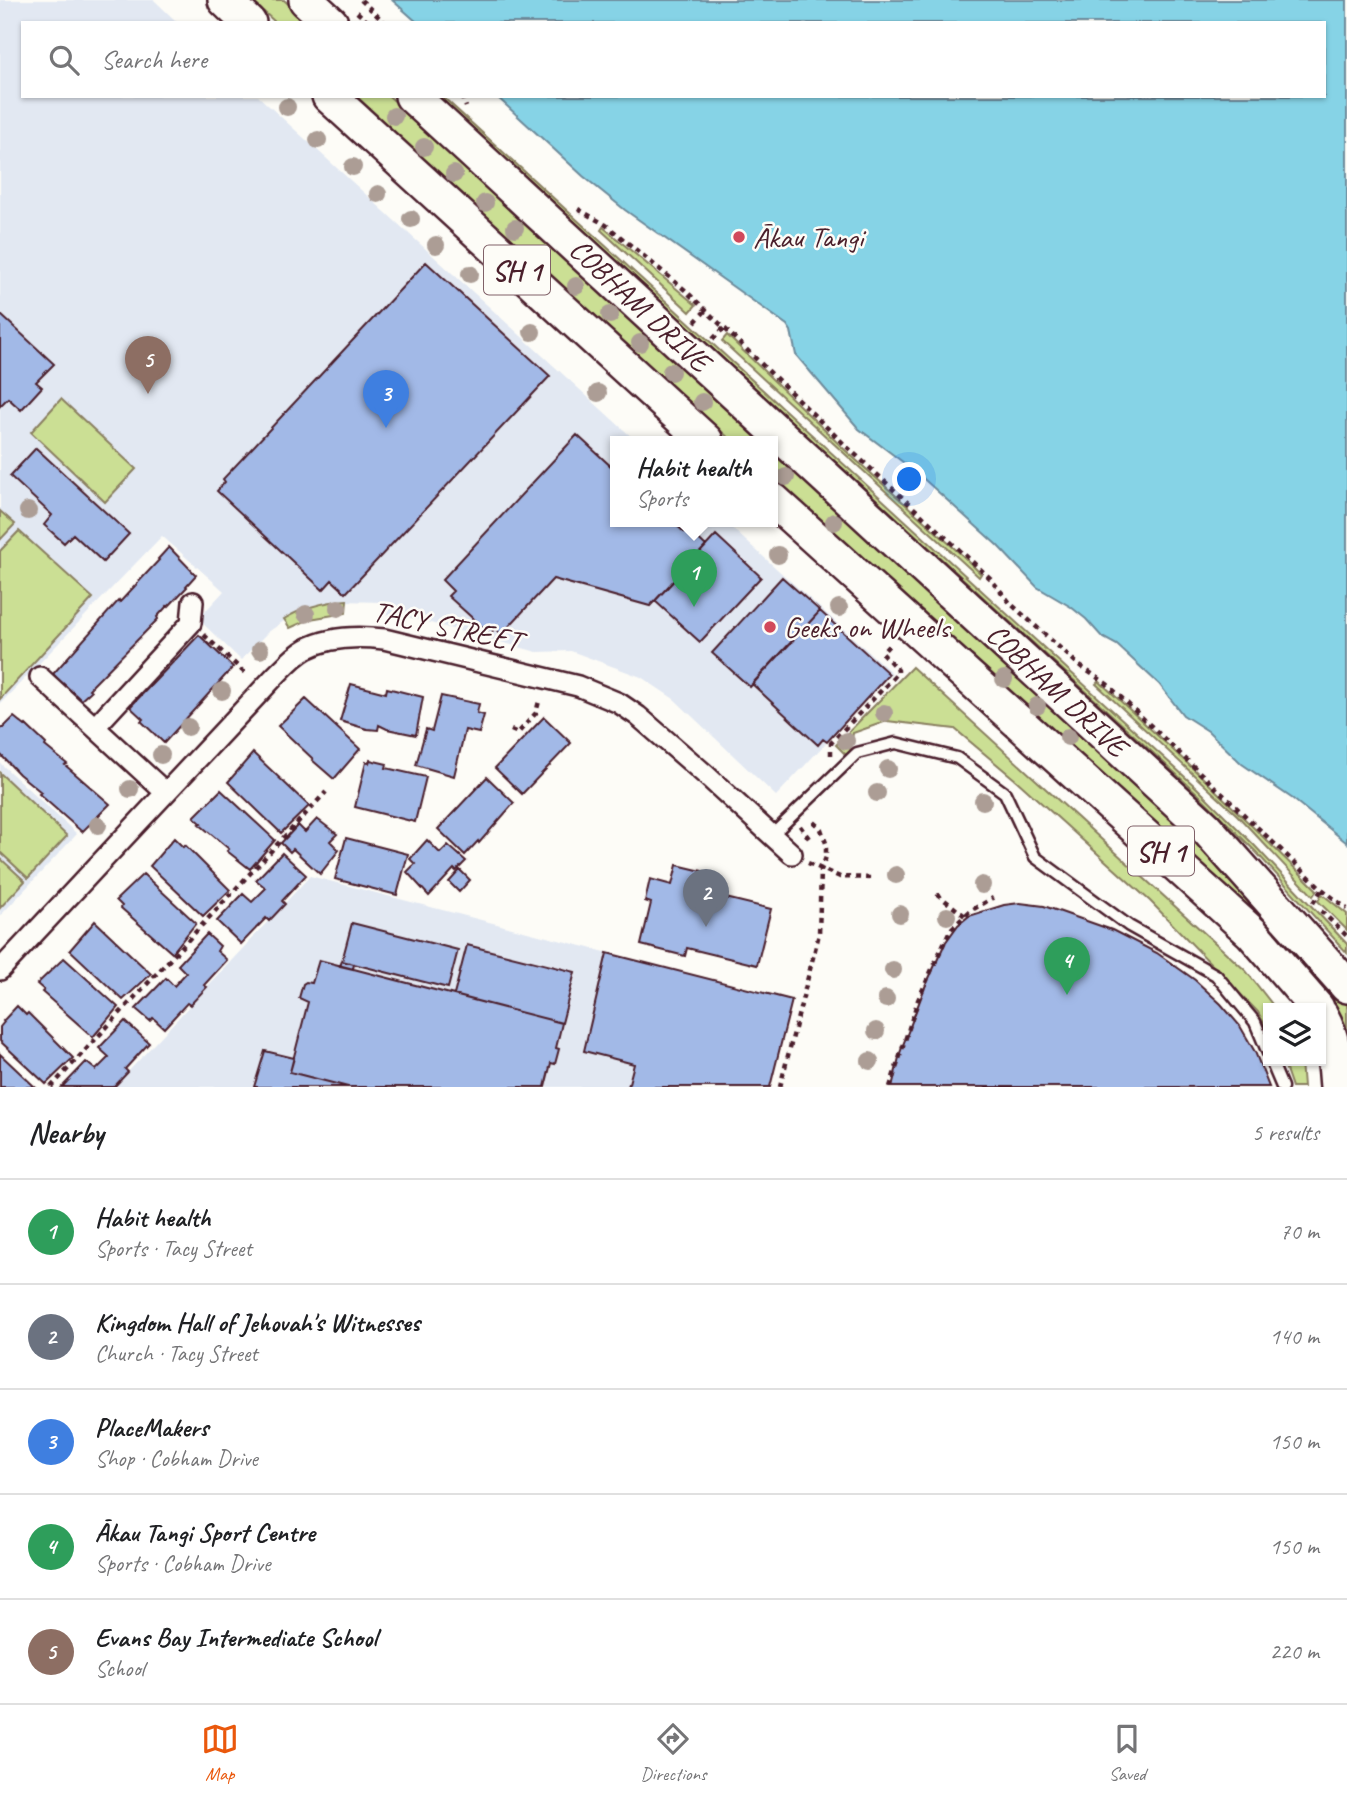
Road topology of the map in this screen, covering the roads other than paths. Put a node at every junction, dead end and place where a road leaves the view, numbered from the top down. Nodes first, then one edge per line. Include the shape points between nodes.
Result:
1 (225, 0) edge
2 (306, 0) edge
3 (247, 21) edge
4 (329, 21) edge
5 (331, 98) edge
6 (414, 98) edge
7 (701, 436) edge
8 (778, 505) edge
9 (193, 602) dead end
10 (40, 677) dead end
11 (95, 727) junction
12 (165, 792) junction
13 (772, 835) junction
14 (792, 853) dead end
15 (0, 970) edge
16 (1347, 986) edge
17 (1313, 1003) edge
18 (1326, 1024) edge
19 (1263, 1041) edge
20 (1273, 1066) edge
21 (1282, 1087) edge
22 (1337, 1087) edge

1 - 3 highway
2 - 4 highway
5 - 7 highway, COBHAM DRIVE / SH 1
6 - 16 highway, COBHAM DRIVE / SH 1 via 1206,828
8 - 17 highway, COBHAM DRIVE / SH 1 via 1252,933
9 - 11 street via 191,623
10 - 11 street
11 - 12 street
12 - 13 street, TACY STREET via 305,649 337,639 366,637 578,686 619,703
12 - 15 street, TACY STREET
13 - 14 street, TACY STREET
13 - 19 lane via 857,753 896,743 957,758 1005,793 1035,857 1129,926 1216,975 1255,1022
18 - 22 highway via 1335,1052
20 - 21 lane

